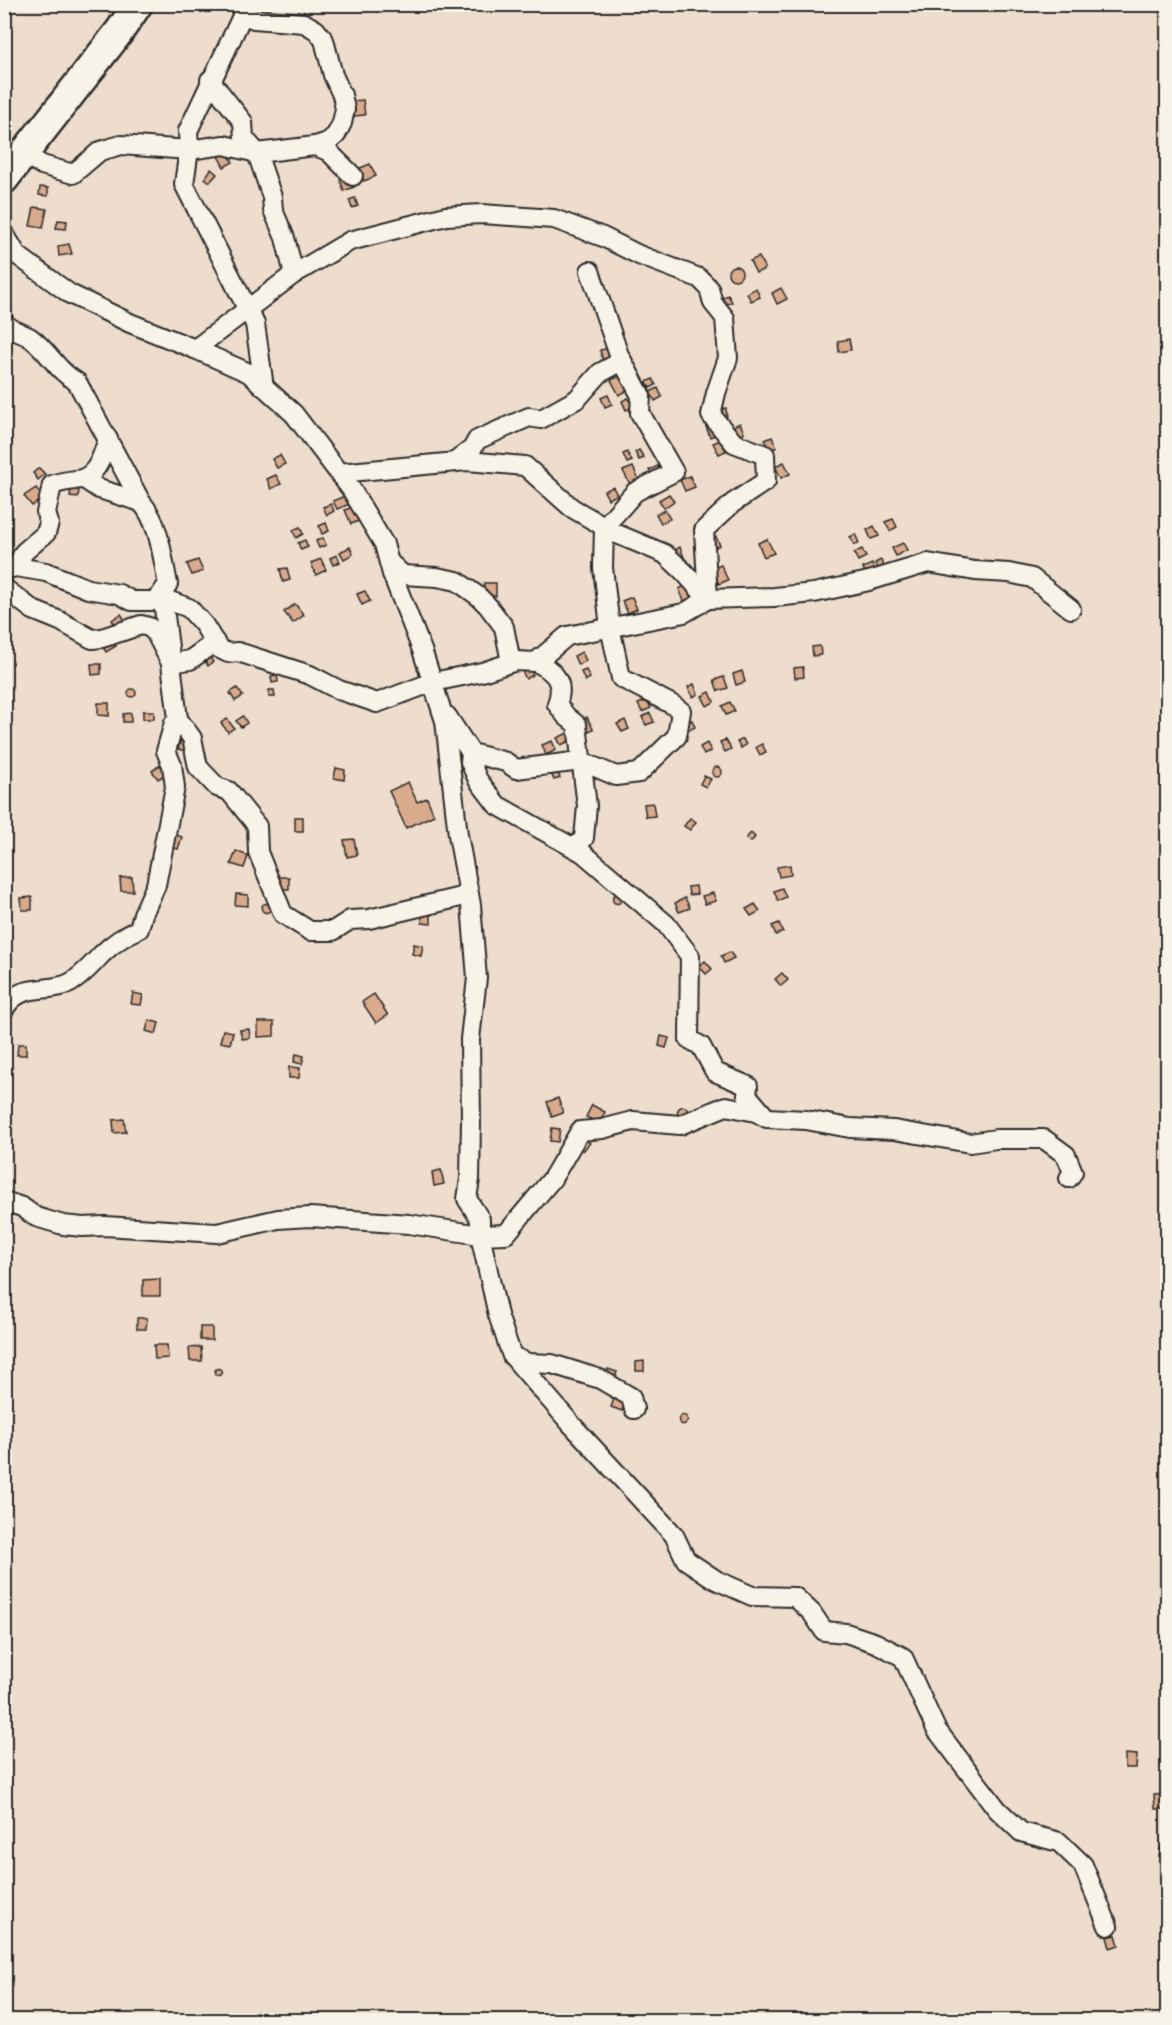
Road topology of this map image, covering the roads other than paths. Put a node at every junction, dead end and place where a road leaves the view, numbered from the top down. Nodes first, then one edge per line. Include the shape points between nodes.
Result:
1 (138, 4) edge
2 (241, 9) edge
3 (210, 80) junction
4 (315, 146) junction
5 (189, 150) junction
6 (257, 153) junction
7 (24, 154) junction
8 (353, 176) dead end
9 (4, 179) edge
10 (4, 233) edge
11 (590, 271) dead end
12 (294, 274) junction
13 (247, 310) junction
14 (4, 322) edge
15 (195, 349) junction
16 (622, 360) junction
17 (264, 387) junction
18 (108, 440) junction
19 (456, 461) junction
20 (339, 473) junction
21 (84, 479) junction
22 (141, 502) junction
23 (604, 527) junction
24 (389, 562) junction
25 (10, 568) edge
26 (4, 588) edge
27 (708, 599) junction
28 (160, 600) junction
29 (1071, 609) dead end
30 (610, 627) junction
31 (215, 642) junction
32 (511, 662) junction
33 (536, 662) junction
34 (171, 663) junction
35 (433, 682) junction
36 (440, 704) junction
37 (178, 719) junction
38 (471, 753) junction
39 (581, 762) junction
40 (575, 848) junction
41 (469, 895) junction
42 (4, 1010) edge
43 (767, 1118) junction
44 (1068, 1178) dead end
45 (4, 1201) edge
46 (480, 1235) junction
47 (512, 1356) junction
48 (634, 1408) dead end
49 (1108, 1926) dead end

1 - 7 main road
2 - 3 street
2 - 4 street via 254,20 304,23 324,40 345,109 336,135
3 - 5 street via 188,131
3 - 6 street via 243,122 244,138
4 - 6 street
4 - 8 street via 328,151
5 - 6 street via 224,146
5 - 7 street via 121,145 100,151 73,174 42,165
5 - 13 street via 184,184
6 - 12 street
7 - 9 main road
10 - 15 street via 17,255 70,294
11 - 16 street
12 - 13 street
12 - 27 street via 350,241 446,216 482,214 554,219 699,278 725,318 729,358 711,415 734,443 765,455 766,467 766,481 733,502 704,530
13 - 15 street
13 - 17 street via 255,324
14 - 18 street via 8,328 32,339 77,382
15 - 17 street via 249,373
16 - 19 street via 600,373 577,399 541,418 530,417 477,440
16 - 23 street via 641,396 640,413 674,472 635,492
17 - 20 street via 294,414
18 - 21 street via 99,465
18 - 22 street
19 - 20 street
19 - 23 street via 525,466 572,508
20 - 24 street via 384,544
21 - 22 street via 99,489
21 - 25 street via 52,485 46,532
22 - 28 street via 157,527 168,584
23 - 27 street via 665,554
23 - 30 street via 603,568
24 - 32 street via 404,575 457,581 478,596 504,627
24 - 35 street
25 - 28 street via 46,572 88,590 118,594 132,601
26 - 34 street via 33,610 92,639 141,625 149,627
27 - 29 street via 814,593 928,563 1032,578
27 - 30 street via 684,613
28 - 31 street via 189,608
28 - 34 street
30 - 33 street via 567,636
30 - 39 street via 621,678 681,711 677,736 639,773 616,776
31 - 34 street via 190,660
31 - 35 street via 228,653 238,652 310,675 377,704
32 - 33 street
32 - 35 street
33 - 39 street via 557,676 557,704 577,725
34 - 37 street
35 - 36 street
36 - 38 street
36 - 41 street
37 - 41 street via 192,738 198,767 217,787 229,791 257,826 258,852 283,914 310,931 333,931 350,920
37 - 42 street via 166,750 175,787 156,885 139,929 126,935 69,984 22,993 9,1001
38 - 39 street via 506,762 516,769
38 - 40 street via 470,762 478,780 497,805
39 - 40 street via 586,825 584,838
40 - 43 street via 666,924 690,957 689,1039 701,1046 714,1072 748,1086 747,1095
41 - 46 street via 477,978 470,1039 467,1199 480,1219
43 - 44 street via 894,1130 970,1143 1044,1139 1066,1155 1072,1172
43 - 46 street via 726,1106 680,1125 633,1121 580,1131 552,1179 506,1234
45 - 46 street via 36,1217 83,1227 217,1233 278,1219 310,1217 409,1224
46 - 47 street via 498,1315
47 - 48 street via 600,1379 631,1397
47 - 49 street via 674,1535 686,1560 716,1580 752,1596 795,1597 824,1631 846,1633 903,1657 936,1729 997,1809 1021,1832 1059,1842 1083,1865

